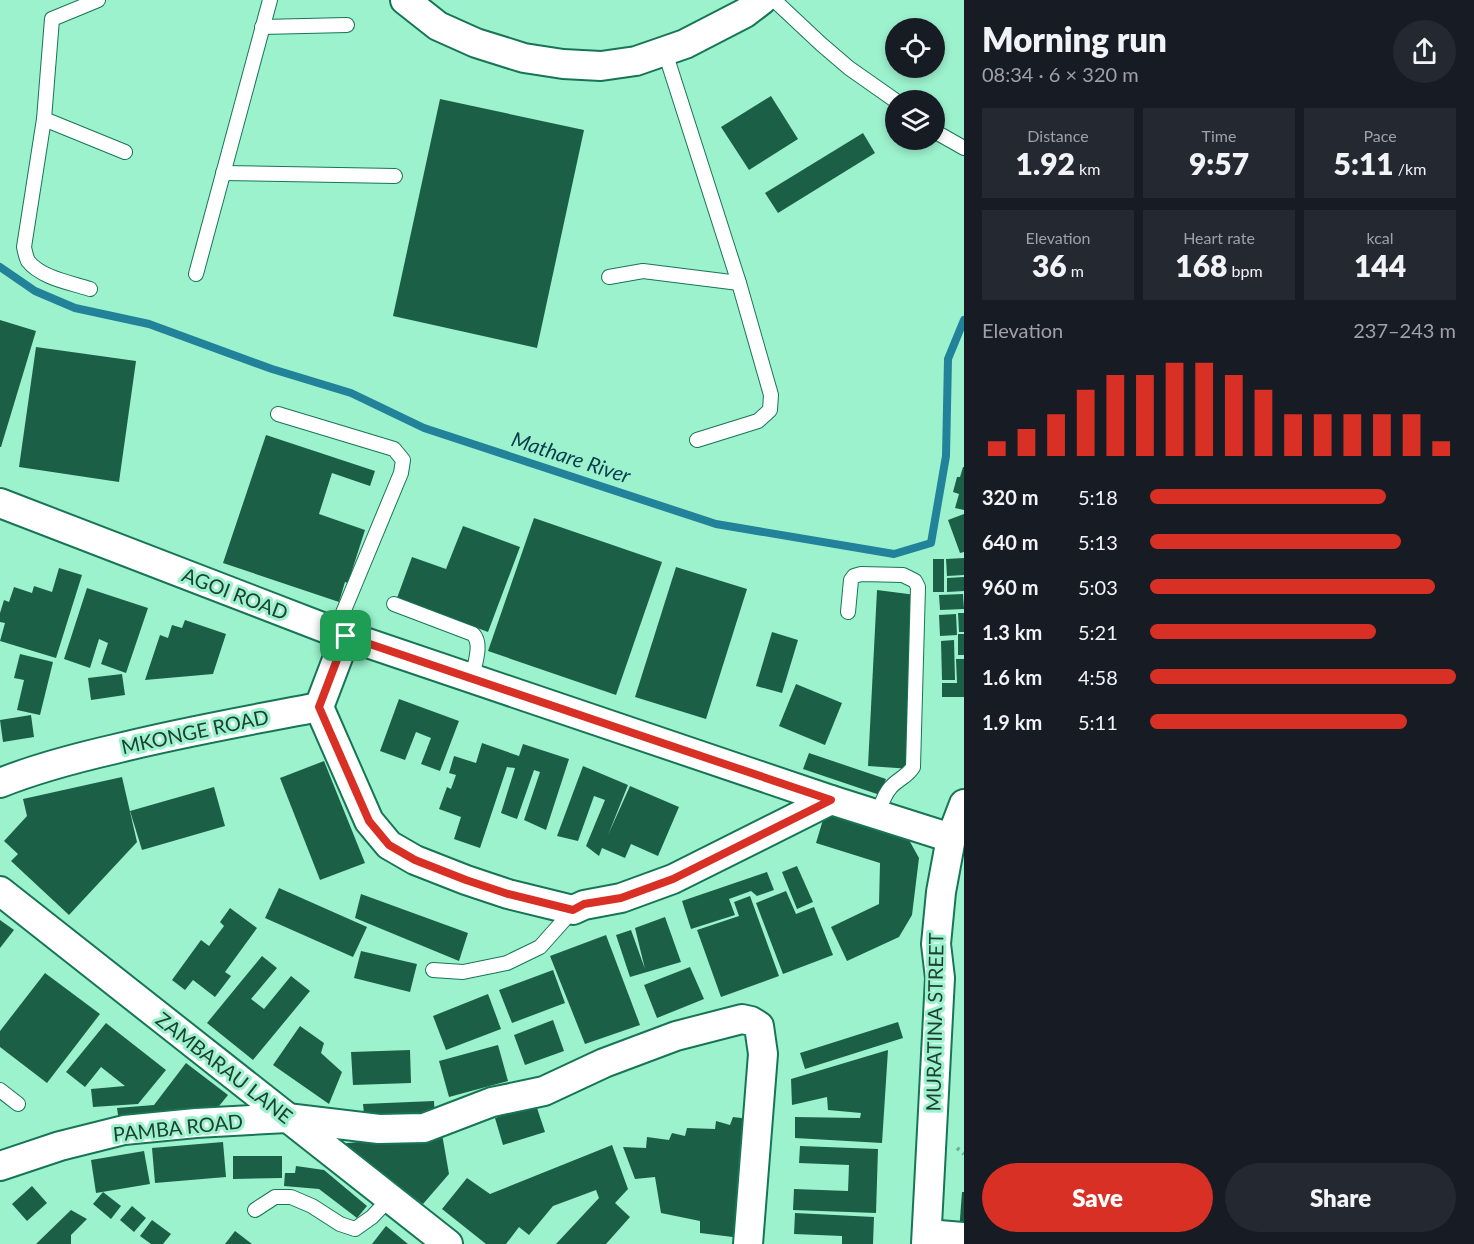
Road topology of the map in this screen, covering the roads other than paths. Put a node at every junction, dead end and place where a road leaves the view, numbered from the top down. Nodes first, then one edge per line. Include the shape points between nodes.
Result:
1 (98, 0) edge
2 (270, 0) edge
3 (405, 0) edge
4 (762, 0) edge
5 (774, 0) edge
6 (347, 25) dead end
7 (262, 27) junction
8 (665, 52) junction
9 (885, 93) edge
10 (44, 119) junction
11 (945, 137) edge
12 (964, 148) edge
13 (125, 152) dead end
14 (223, 173) junction
15 (396, 176) dead end
16 (195, 274) dead end
17 (609, 277) dead end
18 (739, 283) junction
19 (90, 289) dead end
20 (278, 414) dead end
21 (697, 440) dead end
22 (0, 503) edge
23 (394, 604) dead end
24 (848, 612) dead end
25 (340, 634) junction
26 (472, 679) junction
27 (319, 707) junction
28 (0, 783) edge
29 (831, 800) junction
30 (964, 804) edge
31 (877, 815) junction
32 (951, 838) junction
33 (0, 891) edge
34 (573, 910) junction
35 (433, 970) dead end
36 (0, 1090) edge
37 (18, 1104) dead end
38 (288, 1118) junction
39 (0, 1166) edge
40 (390, 1198) junction
41 (255, 1210) dead end
42 (964, 1237) edge
43 (926, 1239) edge
44 (447, 1244) edge
45 (748, 1244) edge

1 - 10 lane via 52,19
2 - 7 lane
3 - 8 street via 438,26 524,58 601,66
4 - 8 street via 745,13
5 - 9 lane via 849,68
6 - 7 lane
7 - 14 lane
8 - 18 lane
10 - 13 lane
10 - 19 lane via 24,247 27,259 49,276
11 - 12 lane
14 - 15 lane
14 - 16 lane
17 - 18 lane via 643,271
18 - 21 lane via 771,395 770,410 759,421
20 - 25 lane via 394,449 403,460
22 - 25 street, AGOI ROAD
23 - 26 lane via 473,634 478,644
24 - 31 lane via 854,576 903,574 918,587 913,767 888,791
25 - 26 street, AGOI ROAD
25 - 27 street
26 - 29 street, AGOI ROAD
27 - 28 street, MKONGE ROAD via 74,758
27 - 34 street via 369,821 389,845 466,880
29 - 31 street, AGOI ROAD
29 - 34 street via 673,879
30 - 32 street, MURATINA STREET
31 - 32 street, AGOI ROAD
32 - 43 street, MURATINA STREET via 936,944 940,978
33 - 38 street, ZAMBARAU LANE
34 - 35 lane via 540,947 507,963 463,972
36 - 37 lane
38 - 39 street, PAMBA ROAD via 124,1130
38 - 40 street, ZAMBARAU LANE
38 - 45 street, PAMBA ROAD via 379,1129 424,1128 492,1102 544,1091 676,1036 742,1019 751,1021 759,1026 763,1054
40 - 41 lane via 355,1228 291,1197 275,1197
40 - 44 street, ZAMBARAU LANE
42 - 43 street

